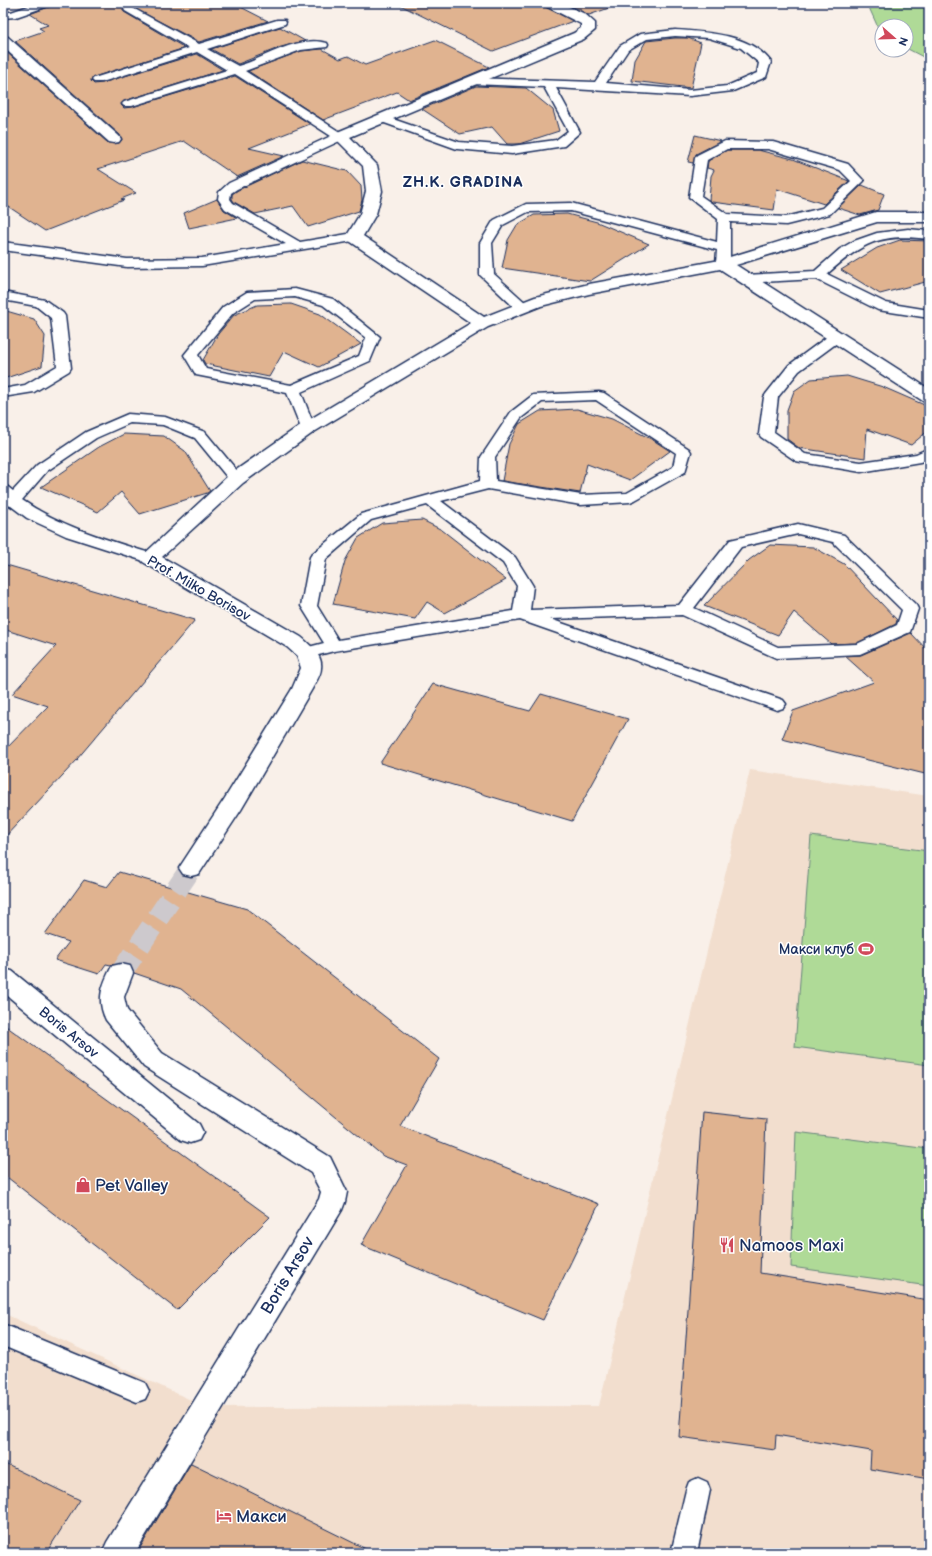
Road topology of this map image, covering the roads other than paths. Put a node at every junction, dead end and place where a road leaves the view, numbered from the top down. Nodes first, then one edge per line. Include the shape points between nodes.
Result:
1 (47, 3) edge
2 (551, 3) edge
3 (129, 9) dead end
4 (7, 15) edge
5 (281, 22) dead end
6 (4, 33) edge
7 (323, 45) dead end
8 (198, 48) junction
9 (236, 70) junction
10 (98, 80) dead end
11 (472, 81) junction
12 (548, 84) junction
13 (598, 86) junction
14 (128, 104) dead end
15 (383, 119) junction
16 (340, 136) junction
17 (114, 139) dead end
18 (929, 217) edge
19 (724, 218) junction
20 (929, 235) edge
21 (354, 237) junction
22 (3, 246) edge
23 (298, 246) junction
24 (724, 256) junction
25 (818, 275) junction
26 (746, 279) junction
27 (3, 296) edge
28 (522, 307) junction
29 (929, 314) edge
30 (482, 323) junction
31 (836, 337) junction
32 (293, 390) junction
33 (3, 393) edge
34 (929, 397) edge
35 (308, 428) junction
36 (929, 452) edge
37 (236, 479) junction
38 (488, 484) junction
39 (8, 496) edge
40 (428, 499) junction
41 (150, 558) junction
42 (684, 610) junction
43 (521, 615) junction
44 (334, 646) junction
45 (307, 653) junction
46 (777, 704) dead end
47 (191, 868) tunnel mouth
48 (121, 973) tunnel mouth
49 (3, 978) edge
50 (190, 1132) dead end
51 (3, 1335) edge
52 (137, 1391) dead end
53 (698, 1490) dead end
54 (118, 1553) edge
55 (684, 1553) edge

1 - 4 lane
2 - 11 street via 580,17 588,23 588,30
3 - 8 lane
4 - 6 lane
5 - 8 lane
6 - 17 street
7 - 9 lane via 311,43
8 - 9 lane
8 - 10 lane
9 - 14 lane
9 - 16 lane
11 - 12 lane
11 - 15 street
12 - 13 lane
12 - 15 lane via 574,132 560,143 512,150 457,145
13 - 13 lane via 624,48 644,36 675,33 710,36 745,46 765,62 762,75 729,89 690,93
15 - 16 street
16 - 21 street via 370,165 374,191 368,214
16 - 23 lane via 225,192 224,199 229,206
18 - 24 street via 876,217
19 - 19 lane via 695,197 700,158 725,145 769,145 844,168 858,181 826,211 786,221
19 - 24 lane
20 - 25 lane via 881,234 850,249
21 - 23 lane
21 - 30 street
22 - 23 lane via 128,263 202,262
24 - 26 street
24 - 28 street
24 - 28 lane via 571,207 526,208 498,223 486,243 487,275
25 - 26 lane
25 - 29 lane via 883,307
26 - 31 street
27 - 33 lane via 40,303 58,316 64,368 29,389
28 - 30 street
30 - 35 street
31 - 34 street
31 - 36 lane via 794,368 771,397 766,434 801,458 861,467 920,458
32 - 32 lane via 201,372 191,355 228,310 252,296 295,292 328,302 373,337 365,358
32 - 35 lane
35 - 37 street
37 - 39 lane via 200,435 164,421 128,418 91,434 42,468
37 - 41 street
38 - 38 lane via 488,457 516,415 538,398 599,396 684,452 680,469 630,496 581,500
38 - 40 lane
39 - 41 lane, Prof. Milko Borisov via 57,528
40 - 43 lane via 509,560 526,586
40 - 44 lane via 366,518 318,557 309,606
41 - 45 street, Prof. Milko Borisov via 294,642
42 - 42 lane via 776,653 860,649 904,628 910,609 838,538 798,529 736,543
42 - 43 lane
43 - 44 lane
43 - 46 lane
44 - 45 lane
45 - 47 street via 312,668 302,688 233,804
48 - 54 street, Boris Arsov via 112,997 115,1012 153,1060 321,1165 334,1192 332,1202
49 - 50 street, Boris Arsov
51 - 52 lane
53 - 55 lane

